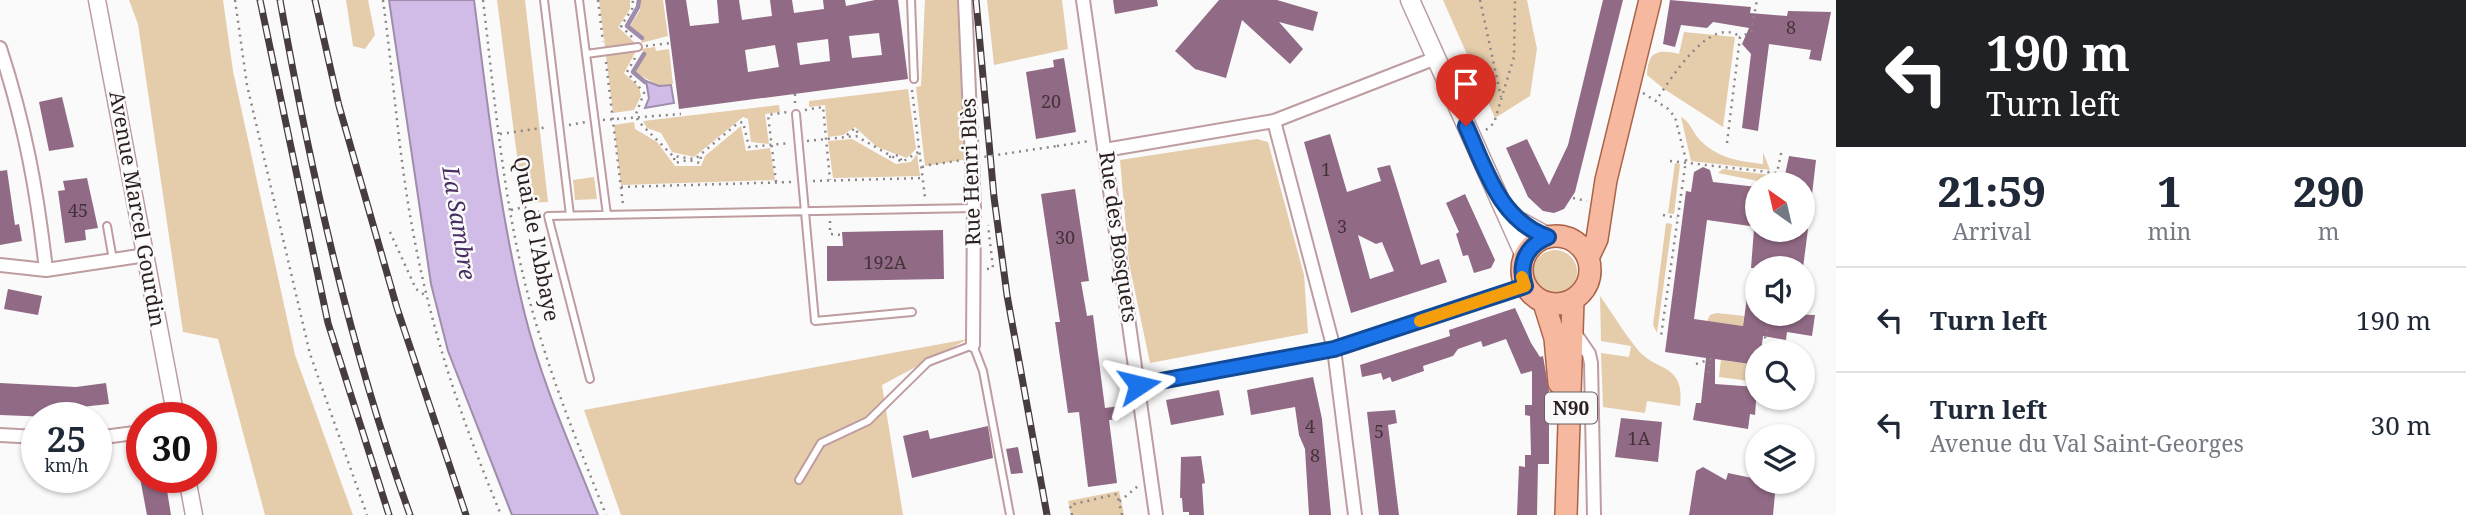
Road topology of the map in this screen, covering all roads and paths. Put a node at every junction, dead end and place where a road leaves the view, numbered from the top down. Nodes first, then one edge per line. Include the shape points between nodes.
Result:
1 (97, 0) edge
2 (235, 0) edge
3 (383, 0) edge
4 (483, 0) edge
5 (544, 0) edge
6 (579, 0) edge
7 (598, 0) edge
8 (633, 0) edge
9 (911, 0) edge
10 (965, 0) edge
11 (1083, 0) edge
12 (1410, 0) edge
13 (1480, 0) edge
14 (1515, 0) edge
15 (1650, 0) edge
16 (1757, 0) edge
17 (1740, 37) junction
18 (670, 43) dead end
19 (638, 47) junction
20 (0, 48) edge
21 (604, 51) junction
22 (586, 54) junction
23 (1436, 58) junction
24 (913, 81) joint
25 (1628, 85) junction
26 (1659, 96) dead end
27 (1501, 97) junction
28 (796, 112) joint
29 (780, 113) dead end
30 (673, 114) dead end
31 (681, 114) dead end
32 (1274, 121) junction
33 (1486, 130) dead end
34 (847, 135) junction
35 (826, 139) junction
36 (862, 140) junction
37 (799, 142) junction
38 (1727, 143) dead end
39 (1105, 144) junction
40 (772, 146) junction
41 (1782, 149) dead end
42 (920, 151) junction
43 (1670, 161) dead end
44 (1686, 163) junction
45 (922, 167) junction
46 (1768, 172) edge
47 (1777, 172) edge
48 (924, 178) junction
49 (1606, 180) junction
50 (803, 181) junction
51 (830, 181) junction
52 (776, 182) junction
53 (621, 187) junction
54 (974, 208) junction
55 (1504, 208) junction
56 (925, 209) junction
57 (510, 211) junction
58 (806, 211) junction
59 (830, 211) junction
60 (624, 214) junction
61 (548, 215) junction
62 (570, 215) junction
63 (607, 215) junction
64 (1663, 215) dead end
65 (1679, 216) junction
66 (107, 226) dead end
67 (390, 232) dead end
68 (842, 235) dead end
69 (1557, 237) junction
70 (146, 255) junction
71 (1525, 256) junction
72 (1588, 258) junction
73 (113, 260) junction
74 (0, 265) edge
75 (46, 270) junction
76 (1525, 286) junction
77 (426, 296) junction
78 (1573, 301) junction
79 (1544, 303) junction
80 (912, 312) dead end
81 (1574, 332) junction
82 (1661, 336) dead end
83 (973, 345) junction
84 (1334, 349) junction
85 (1696, 364) dead end
86 (1708, 374) dead end
87 (590, 379) dead end
88 (1139, 385) junction
89 (173, 402) edge
90 (0, 435) edge
91 (21, 436) edge
92 (799, 480) dead end
93 (190, 493) edge
94 (1129, 495) dead end
95 (1119, 502) junction
96 (194, 515) edge
97 (367, 515) edge
98 (501, 515) edge
99 (606, 515) edge
100 (1010, 515) edge
101 (1072, 515) edge
102 (1122, 515) edge
103 (1156, 515) edge
104 (1355, 515) edge
105 (1555, 515) edge
106 (1566, 515) edge
107 (1594, 515) edge

1 - 70 street, Avenue Marcel Gourdin
2 - 97 path via 247,85 310,354
3 - 77 path via 403,170
4 - 57 path, Quai de l'Abbaye
5 - 62 lane
6 - 22 lane
7 - 21 path
8 - 19 path via 621,26
9 - 24 lane
10 - 54 street, Rue Henri Blès
11 - 39 street, Rue des Bosquets
12 - 23 main road
13 - 27 path
14 - 27 path via 1514,57
15 - 25 main road, N90
16 - 17 path via 1751,32
17 - 26 path via 1721,33 1704,42 1687,56
17 - 38 path
18 - 19 path
19 - 21 lane
19 - 40 path via 626,72 644,93 638,121 673,156 688,160 701,156 738,122 746,127 749,147
20 - 75 street via 22,117 37,190
21 - 22 lane
21 - 53 path
22 - 63 lane
23 - 32 street
23 - 55 main road
24 - 42 path
25 - 44 path via 1652,96 1675,117
25 - 49 main road, N90
27 - 33 path via 1494,123
28 - 35 path via 823,107
28 - 37 lane
29 - 40 path via 768,115
30 - 31 path
32 - 39 street
32 - 84 street
34 - 35 path
34 - 36 path
34 - 36 path via 855,128
35 - 37 path
35 - 51 path
36 - 42 path via 902,162
37 - 40 path
37 - 50 lane
39 - 45 path, bridge via 1058,146
39 - 88 street, Rue des Bosquets
40 - 52 path
41 - 47 path
42 - 45 path
43 - 44 path
44 - 46 path
44 - 65 path
45 - 48 path
48 - 51 path
48 - 56 path
49 - 69 main road, N90 via 1585,226
49 - 72 main road, N90 via 1597,239
50 - 51 path
50 - 52 path
50 - 58 lane
52 - 53 path
53 - 60 path
54 - 56 lane
54 - 83 street, Rue Henri Blès
55 - 69 main road via 1517,220
55 - 71 main road
56 - 59 lane
57 - 61 path via 524,208
57 - 99 path, Quai de l'Abbaye via 542,344
58 - 59 lane
58 - 60 lane
58 - 80 lane via 815,321
59 - 68 path via 830,234
60 - 63 lane
61 - 62 lane
61 - 87 lane
62 - 63 lane
64 - 65 path
65 - 82 path
66 - 73 lane
67 - 77 path via 416,289
69 - 71 main road, N90 via 1531,248
69 - 72 main road via 1583,249
70 - 73 street
70 - 89 street, Avenue Marcel Gourdin
71 - 76 main road
72 - 78 main road, N90 via 1589,279
73 - 75 street
74 - 75 street
76 - 79 main road
76 - 84 street
77 - 98 path via 446,369
78 - 79 main road
78 - 81 main road, N90
79 - 105 main road, N90 via 1559,359
81 - 106 main road, N90
81 - 107 street via 1591,363
83 - 92 lane via 928,362 868,421 821,443
83 - 100 lane via 983,371
84 - 88 street
84 - 104 street
85 - 86 path via 1711,359
88 - 103 street, Rue des Bosquets
90 - 91 street
93 - 96 street
94 - 95 path
95 - 101 path via 1117,494 1070,505
95 - 102 path

